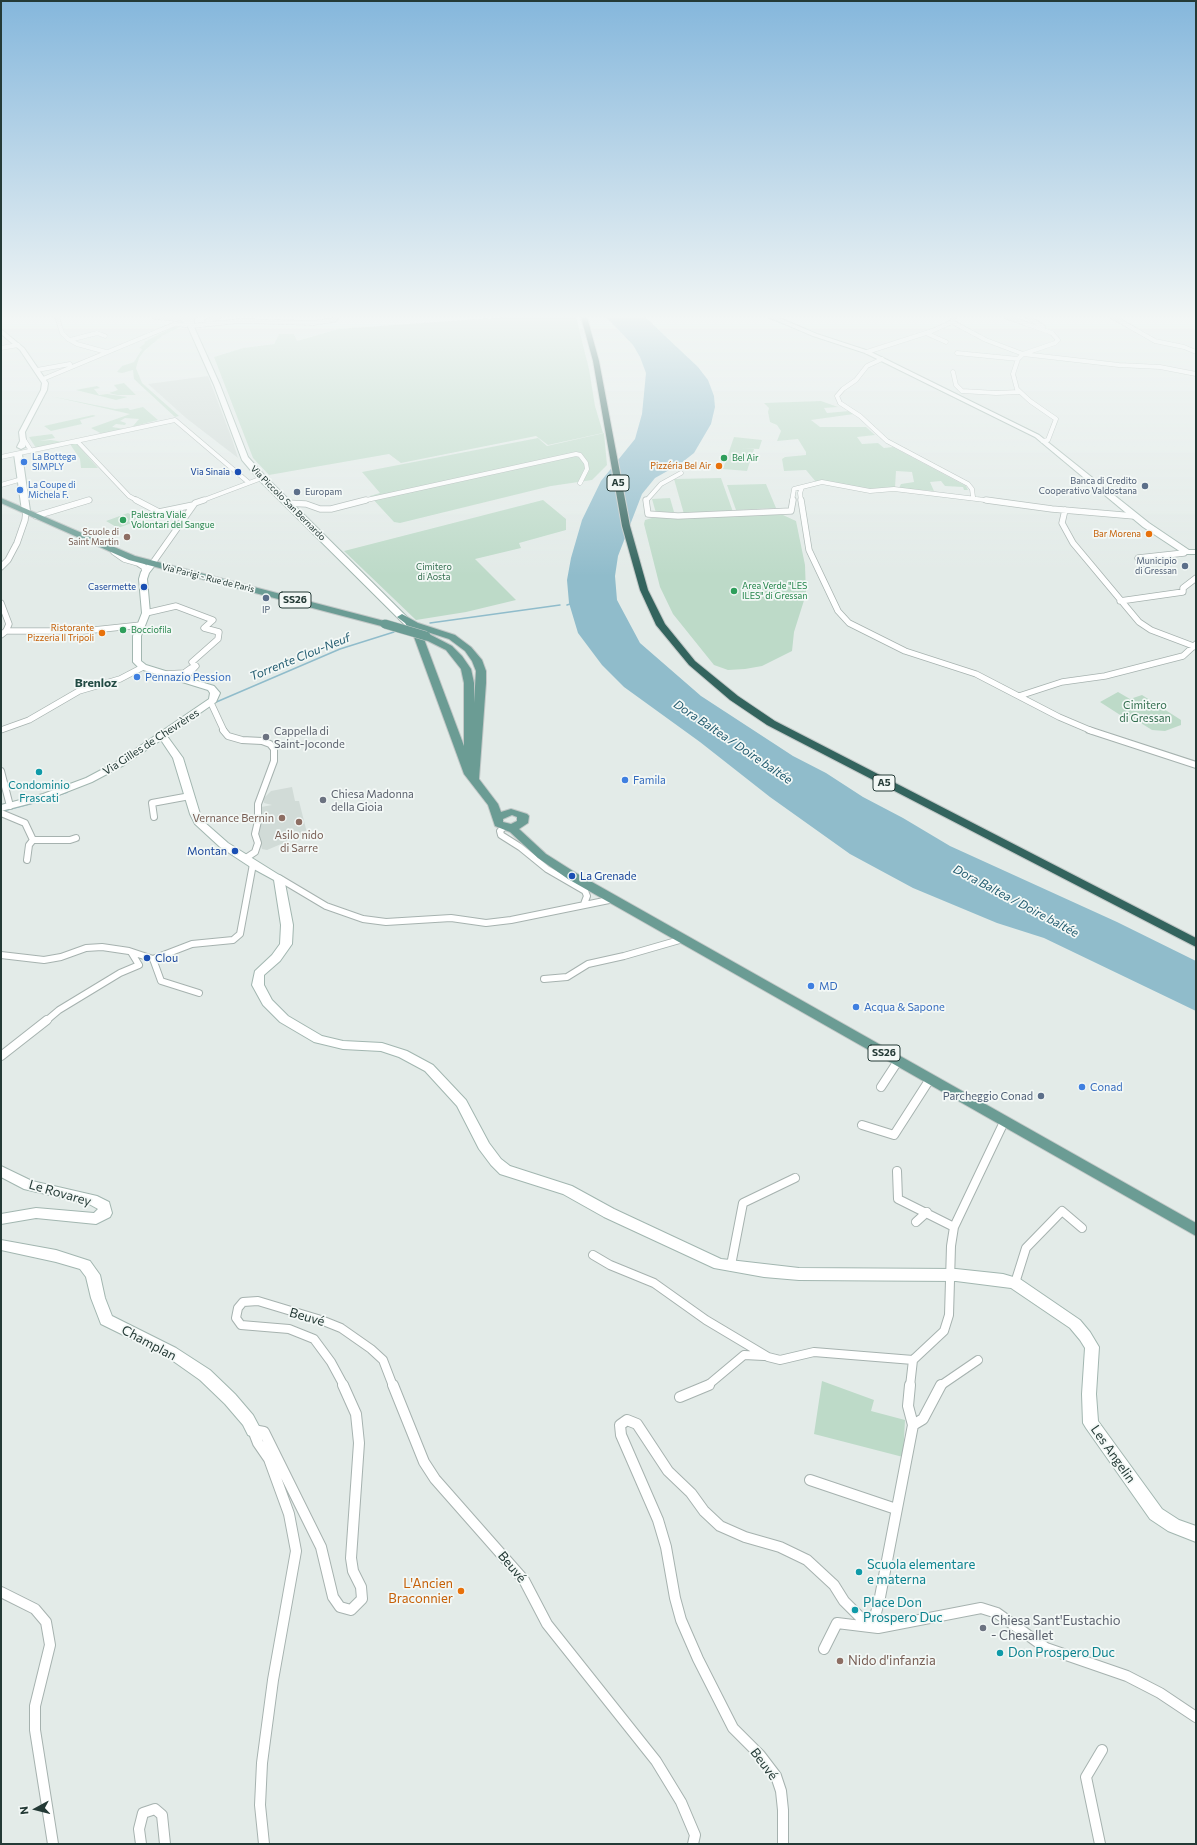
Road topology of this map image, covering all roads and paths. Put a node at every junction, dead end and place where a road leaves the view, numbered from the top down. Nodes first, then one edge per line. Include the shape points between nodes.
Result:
1 (37, 403) edge
2 (224, 403) edge
3 (607, 403) edge
4 (607, 403) edge
5 (840, 403) edge
6 (968, 403) edge
7 (1034, 403) edge
8 (608, 409) junction
9 (23, 438) junction
10 (77, 441) junction
11 (1043, 441) junction
12 (19, 450) junction
13 (30, 450) junction
14 (1, 456) edge
15 (681, 473) dead end
16 (262, 478) junction
17 (22, 479) junction
18 (248, 482) junction
19 (580, 483) dead end
20 (1, 485) edge
21 (802, 487) junction
22 (973, 497) junction
23 (1, 500) edge
24 (89, 500) dead end
25 (286, 503) junction
26 (193, 505) junction
27 (1065, 510) junction
28 (26, 512) junction
29 (36, 516) junction
30 (1134, 516) junction
31 (635, 551) junction
32 (113, 552) junction
33 (1196, 552) edge
34 (1185, 553) junction
35 (1196, 559) edge
36 (152, 564) junction
37 (1146, 564) dead end
38 (1, 567) edge
39 (145, 572) junction
40 (1196, 578) edge
41 (1120, 601) junction
42 (1, 603) edge
43 (146, 613) junction
44 (142, 625) junction
45 (415, 627) junction
46 (3, 633) edge
47 (1195, 646) edge
48 (192, 662) junction
49 (143, 667) junction
50 (165, 674) junction
51 (184, 679) junction
52 (1019, 696) junction
53 (211, 703) junction
54 (1, 730) edge
55 (163, 736) junction
56 (1196, 765) edge
57 (1, 771) edge
58 (475, 781) junction
59 (190, 796) junction
60 (493, 804) junction
61 (6, 807) edge
62 (511, 812) junction
63 (1, 813) edge
64 (154, 817) dead end
65 (503, 824) junction
66 (522, 824) junction
67 (76, 838) dead end
68 (33, 840) junction
69 (525, 840) junction
70 (27, 860) dead end
71 (249, 861) junction
72 (279, 878) junction
73 (614, 899) junction
74 (584, 904) junction
75 (1196, 936) edge
76 (683, 939) junction
77 (1196, 943) edge
78 (129, 950) junction
79 (1, 954) edge
80 (153, 958) junction
81 (544, 979) dead end
82 (199, 993) dead end
83 (1, 1056) edge
84 (898, 1061) junction
85 (930, 1079) junction
86 (881, 1087) dead end
87 (1004, 1122) junction
88 (862, 1125) dead end
89 (1, 1171) edge
90 (897, 1171) dead end
91 (795, 1178) dead end
92 (927, 1212) junction
93 (1, 1219) edge
94 (916, 1222) dead end
95 (954, 1227) junction
96 (1082, 1228) dead end
97 (1196, 1230) edge
98 (1, 1245) edge
99 (593, 1255) dead end
100 (728, 1266) junction
101 (950, 1276) junction
102 (1015, 1283) junction
103 (768, 1357) junction
104 (913, 1360) junction
105 (978, 1360) dead end
106 (680, 1397) dead end
107 (913, 1425) junction
108 (253, 1430) junction
109 (810, 1480) dead end
110 (896, 1509) junction
111 (1196, 1534) edge
112 (1, 1592) edge
113 (869, 1626) junction
114 (824, 1649) dead end
115 (1196, 1717) edge
116 (1102, 1750) dead end
117 (53, 1844) edge
118 (141, 1844) edge
119 (165, 1844) edge
120 (264, 1844) edge
121 (693, 1844) edge
122 (783, 1844) edge
123 (1100, 1844) edge

1 - 9 street via 22,432
2 - 16 street, Via Piccolo San Bernardo via 244,458
3 - 8 highway, A5
4 - 8 highway, A5
5 - 22 street via 860,416 887,441 968,484
6 - 11 street
7 - 11 street via 1056,419 1048,440
8 - 31 highway, A5
9 - 12 street
9 - 13 street
10 - 13 street
10 - 18 street via 175,420
10 - 26 street via 128,496 157,511
11 - 30 street
12 - 13 street
12 - 14 street
12 - 17 street
15 - 21 street via 661,484 646,500 648,514 678,516 791,511 794,489
16 - 18 street
16 - 25 street, Via Piccolo San Bernardo
17 - 20 street
17 - 28 street
18 - 26 street
19 - 25 street via 587,469 586,463 576,454 383,495 331,509
21 - 22 street via 822,482 870,491 894,489
21 - 52 street via 800,493 809,550 838,611 849,623 905,651 976,674
22 - 27 street
23 - 28 main road, Via Parigi - Rue de Paris / SS26
24 - 29 street
25 - 45 street, Via Piccolo San Bernardo
26 - 36 street
27 - 30 street
27 - 41 street via 1062,523 1073,543
28 - 29 main road, Via Parigi - Rue de Paris / SS26
28 - 38 street via 17,543
29 - 32 main road, Via Parigi - Rue de Paris / SS26
30 - 34 street
31 - 75 highway, A5 via 650,590 669,624 697,662 738,694 835,751
31 - 77 highway, A5 via 644,590 661,625 692,663 734,698 771,723 832,756
32 - 36 main road, Via Parigi - Rue de Paris / SS26
32 - 39 street via 138,563 144,567
33 - 34 street
34 - 35 street via 1188,558
34 - 37 street via 1138,558
36 - 39 street
36 - 45 main road, Via Parigi - Rue de Paris / SS26, bridge via 385,624
39 - 43 street via 143,579
40 - 41 street via 1183,588 1183,592
41 - 47 street via 1139,622 1151,630
42 - 46 street via 9,624
43 - 44 street
43 - 48 street via 176,606 213,620 204,628 219,632 218,639
44 - 46 street via 84,631
44 - 49 street via 137,636 136,656 137,662
45 - 58 main road via 469,774
45 - 58 main road, SS26 via 449,648 466,669 469,691 468,748
45 - 58 main road via 443,633 459,641 472,654 479,666 481,683
47 - 52 street via 1183,656 1143,668 1062,682
48 - 50 street via 192,666 184,673
48 - 51 street via 196,666
49 - 50 street, Via Gilles de Chevrères
49 - 54 street via 120,679 80,691 29,720
50 - 51 street, Via Gilles de Chevrères
51 - 53 street, Via Gilles de Chevrères via 211,688 215,697
52 - 56 street via 1086,729
53 - 55 street, Via Gilles de Chevrères
53 - 71 street via 228,736 262,741 274,749 274,761 258,804 255,834 258,843
55 - 59 street via 178,758
55 - 61 street, Via Gilles de Chevrères via 121,764 89,780 47,796
57 - 61 street
58 - 60 main road, SS26
59 - 64 street via 152,803
59 - 71 street via 199,822 224,845
60 - 62 main road, SS26
60 - 65 main road, SS26
62 - 65 main road via 501,815
62 - 66 main road, SS26 via 523,816
63 - 68 street via 25,823
65 - 66 main road
65 - 69 main road, SS26
65 - 74 street via 500,831 503,837 547,869 585,891 587,896
66 - 69 main road, SS26
67 - 68 street
68 - 70 street via 29,845
69 - 73 main road, SS26 via 555,865
71 - 72 street
71 - 80 street via 238,938 192,944
72 - 74 street via 326,906 363,919 386,922 451,918 486,923 575,908
72 - 100 street via 287,925 286,944 258,978 258,985 276,1013 318,1039 343,1045 382,1048 415,1060 429,1068 462,1103 484,1146 505,1170 567,1190 701,1257
73 - 74 street
73 - 76 main road, SS26
76 - 81 street via 588,964 567,977
76 - 84 main road, SS26
78 - 79 street via 92,947 44,960
78 - 80 street
78 - 83 street via 139,965 120,973 59,1010
80 - 82 street via 161,981
84 - 85 main road, SS26
84 - 86 street
85 - 87 main road, SS26
85 - 88 street via 894,1135
87 - 95 street
87 - 97 main road, SS26
89 - 93 street, Le Rovarey via 30,1185 92,1200 106,1209 105,1213 96,1219 36,1213
90 - 92 street via 898,1199
91 - 100 street via 743,1203
92 - 94 street
92 - 95 street
95 - 101 street
96 - 102 street via 1062,1211 1026,1248
98 - 108 street, Champlan via 56,1256 85,1265 93,1275 106,1320 171,1352 205,1375 230,1399
99 - 103 street via 654,1283 706,1320
100 - 101 street via 799,1274
101 - 102 street
101 - 104 street via 949,1315 944,1331
102 - 111 street, Les Angelin via 1075,1324 1085,1336 1092,1347 1088,1394 1090,1424 1156,1514 1174,1526
103 - 104 street via 780,1360 814,1352
103 - 106 street via 744,1355 706,1387
104 - 107 street via 908,1406
105 - 107 street via 941,1384 923,1419
107 - 110 street
108 - 120 street via 269,1459 289,1514 296,1551 273,1680 262,1763 260,1805
108 - 121 street, Beuvé via 264,1432 321,1547 333,1597 340,1607 352,1610 362,1599 361,1587 353,1571 351,1558 359,1443 356,1414 331,1362 314,1339 289,1329 241,1325 236,1318 238,1308 243,1302 258,1301 321,1320 341,1328 372,1349 383,1360 424,1462 435,1479 524,1580 547,1624 656,1761 681,1802 695,1835
109 - 110 street
110 - 113 street via 875,1617
112 - 117 street via 34,1609 46,1622 50,1645 35,1706 35,1730
113 - 114 street via 837,1623
113 - 115 street via 878,1628 981,1608 997,1614 1046,1648 1127,1676 1160,1693
113 - 122 street, Beuvé via 851,1609 834,1585 808,1560 780,1547 745,1537 720,1526 704,1512 691,1493 668,1471 637,1424 627,1420 620,1425 621,1435 658,1520 681,1620 698,1659 733,1728 760,1755 776,1776 783,1810
116 - 123 street via 1086,1777
118 - 119 street via 139,1829 143,1813 155,1809 162,1814

